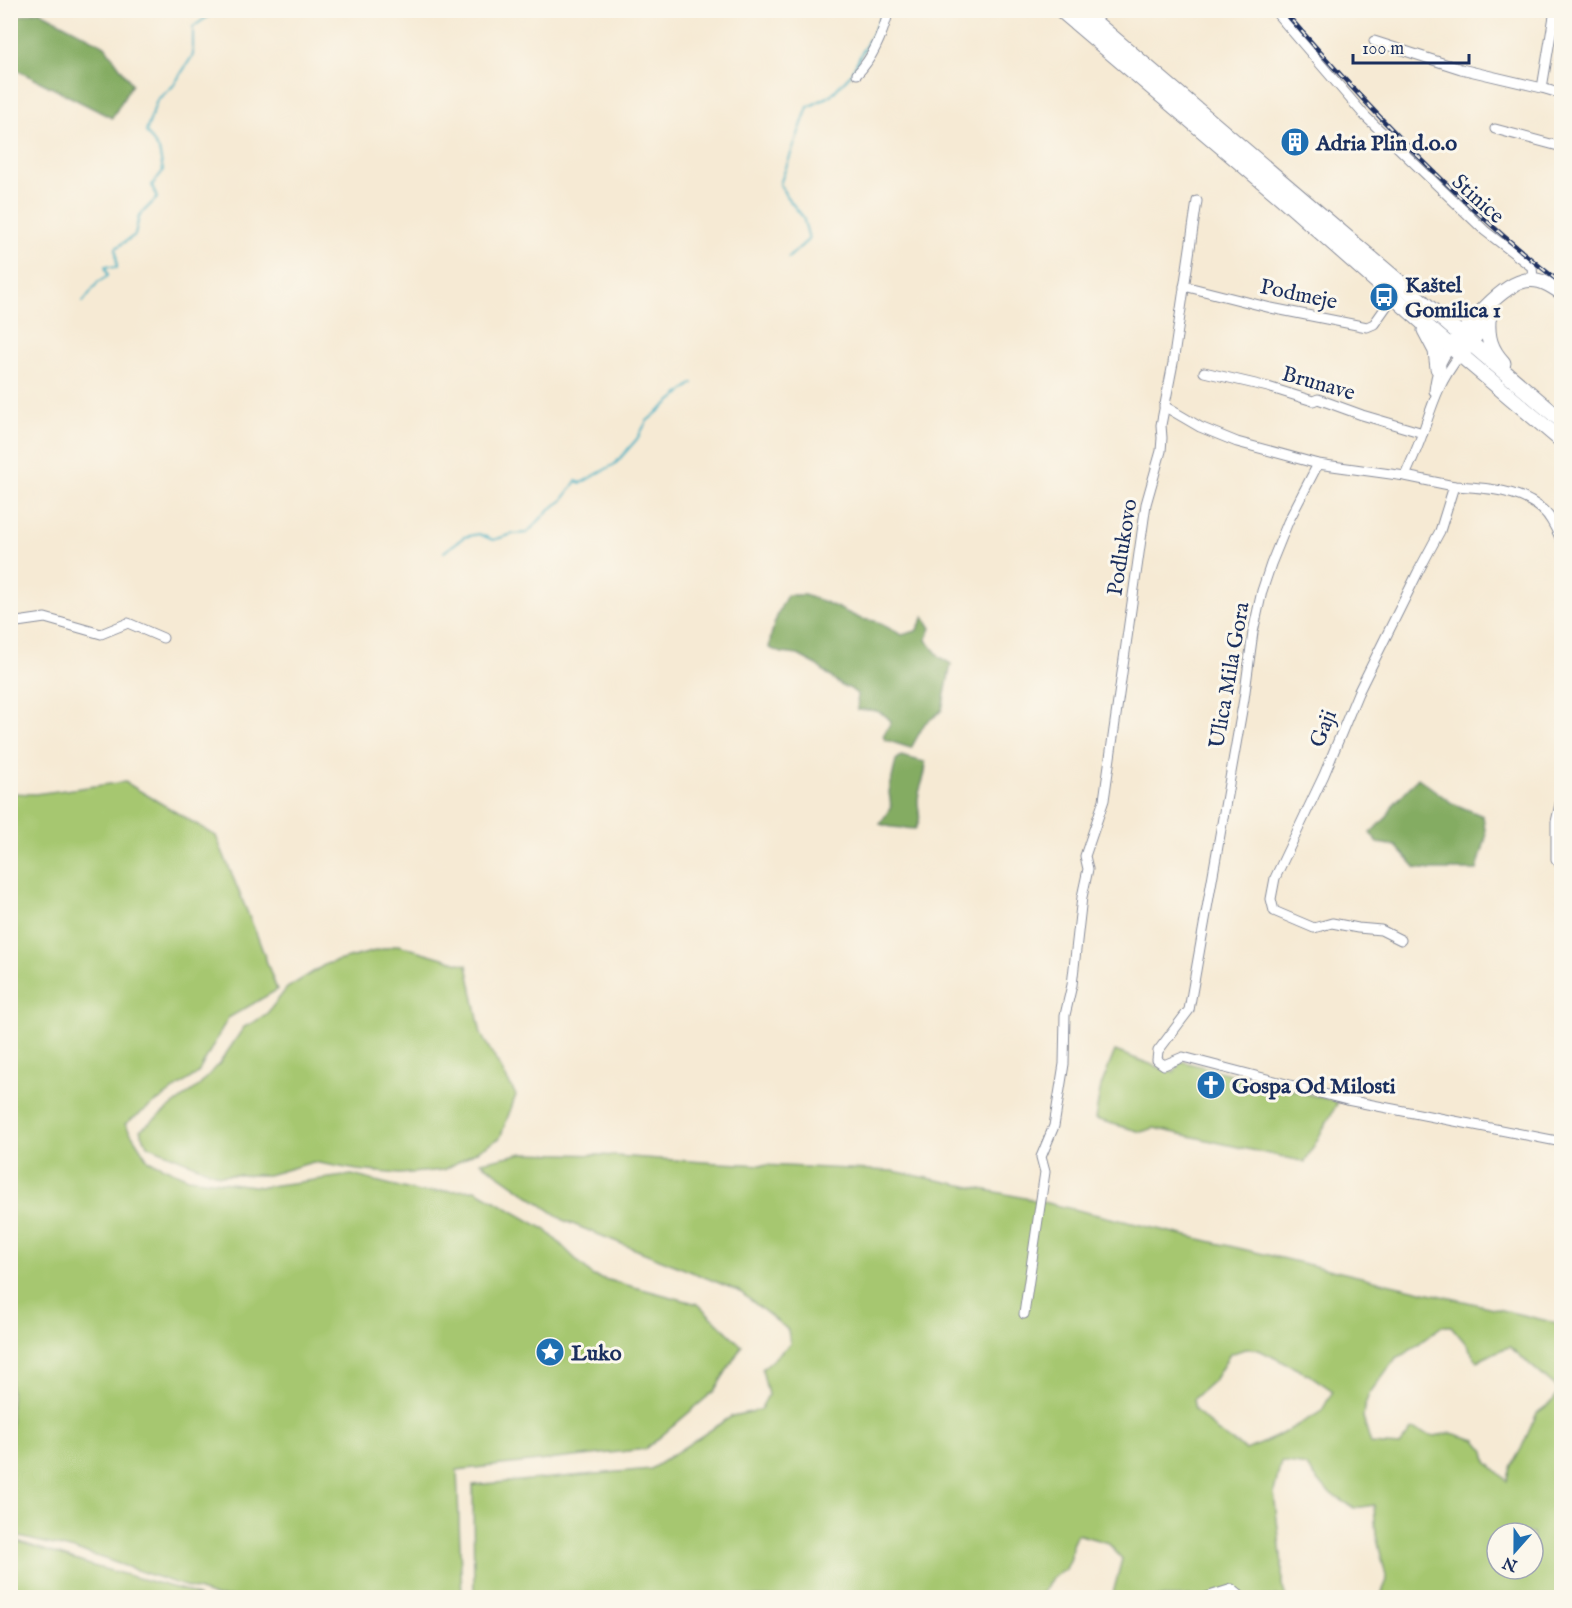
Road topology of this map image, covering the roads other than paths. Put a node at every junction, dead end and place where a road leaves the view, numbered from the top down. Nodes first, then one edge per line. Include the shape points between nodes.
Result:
1 (890, 10) edge
2 (1061, 10) edge
3 (1080, 10) edge
4 (1274, 10) edge
5 (1555, 10) edge
6 (1374, 41) dead end
7 (857, 74) dead end
8 (1542, 88) junction
9 (1562, 94) edge
10 (1495, 129) dead end
11 (1562, 147) edge
12 (1197, 201) dead end
13 (1533, 280) junction
14 (1184, 286) junction
15 (1502, 293) junction
16 (1562, 293) edge
17 (1393, 297) junction
18 (1488, 319) junction
19 (1419, 320) junction
20 (1461, 345) junction
21 (1438, 368) junction
22 (1204, 372) dead end
23 (1509, 376) junction
24 (1433, 400) junction
25 (1164, 406) junction
26 (1562, 421) edge
27 (1423, 433) junction
28 (1562, 441) edge
29 (1318, 464) junction
30 (1406, 476) junction
31 (1454, 486) junction
32 (1562, 542) edge
33 (10, 623) edge
34 (163, 638) dead end
35 (1562, 795) edge
36 (1562, 867) edge
37 (1401, 940) dead end
38 (1562, 1142) edge
39 (1024, 1314) dead end
40 (1203, 1598) edge
41 (1243, 1598) edge

1 - 7 street via 866,65
2 - 17 main road
3 - 20 main road
4 - 13 street, Stinice via 1365,116 1485,231 1532,267
5 - 8 street
6 - 8 street via 1461,69
8 - 9 street
10 - 11 street
12 - 14 street, Podlukovo
13 - 15 street via 1516,282
13 - 16 street
14 - 17 street, Podmeje via 1367,327 1374,324
14 - 25 street, Podlukovo
15 - 18 street
15 - 20 street via 1484,309
17 - 19 main road
18 - 20 street
18 - 23 main road via 1490,345
19 - 20 main road
19 - 21 main road via 1436,351
20 - 21 street
20 - 23 main road
20 - 24 street
20 - 28 main road
21 - 24 street
22 - 27 street, Brunave via 1312,401 1318,399
23 - 26 main road
24 - 27 street
25 - 29 street via 1200,428 1237,442
25 - 39 street, Podlukovo via 1161,451 1146,504 1104,800 1085,856 1088,869 1065,1015 1064,1064 1054,1126 1041,1157 1045,1172
27 - 30 street
29 - 30 street
29 - 38 street, Ulica Mila Gora via 1288,522 1262,591 1189,1010 1158,1051 1157,1060 1164,1065 1183,1057 1347,1100
30 - 31 street
31 - 32 street via 1498,490 1525,499 1543,510
31 - 37 street, Gaji via 1440,531 1358,693 1275,878 1271,899 1274,911 1314,928 1332,923 1381,930
33 - 34 street via 45,618 101,634 128,623
35 - 36 street via 1556,822 1556,859
40 - 41 street via 1232,1589

